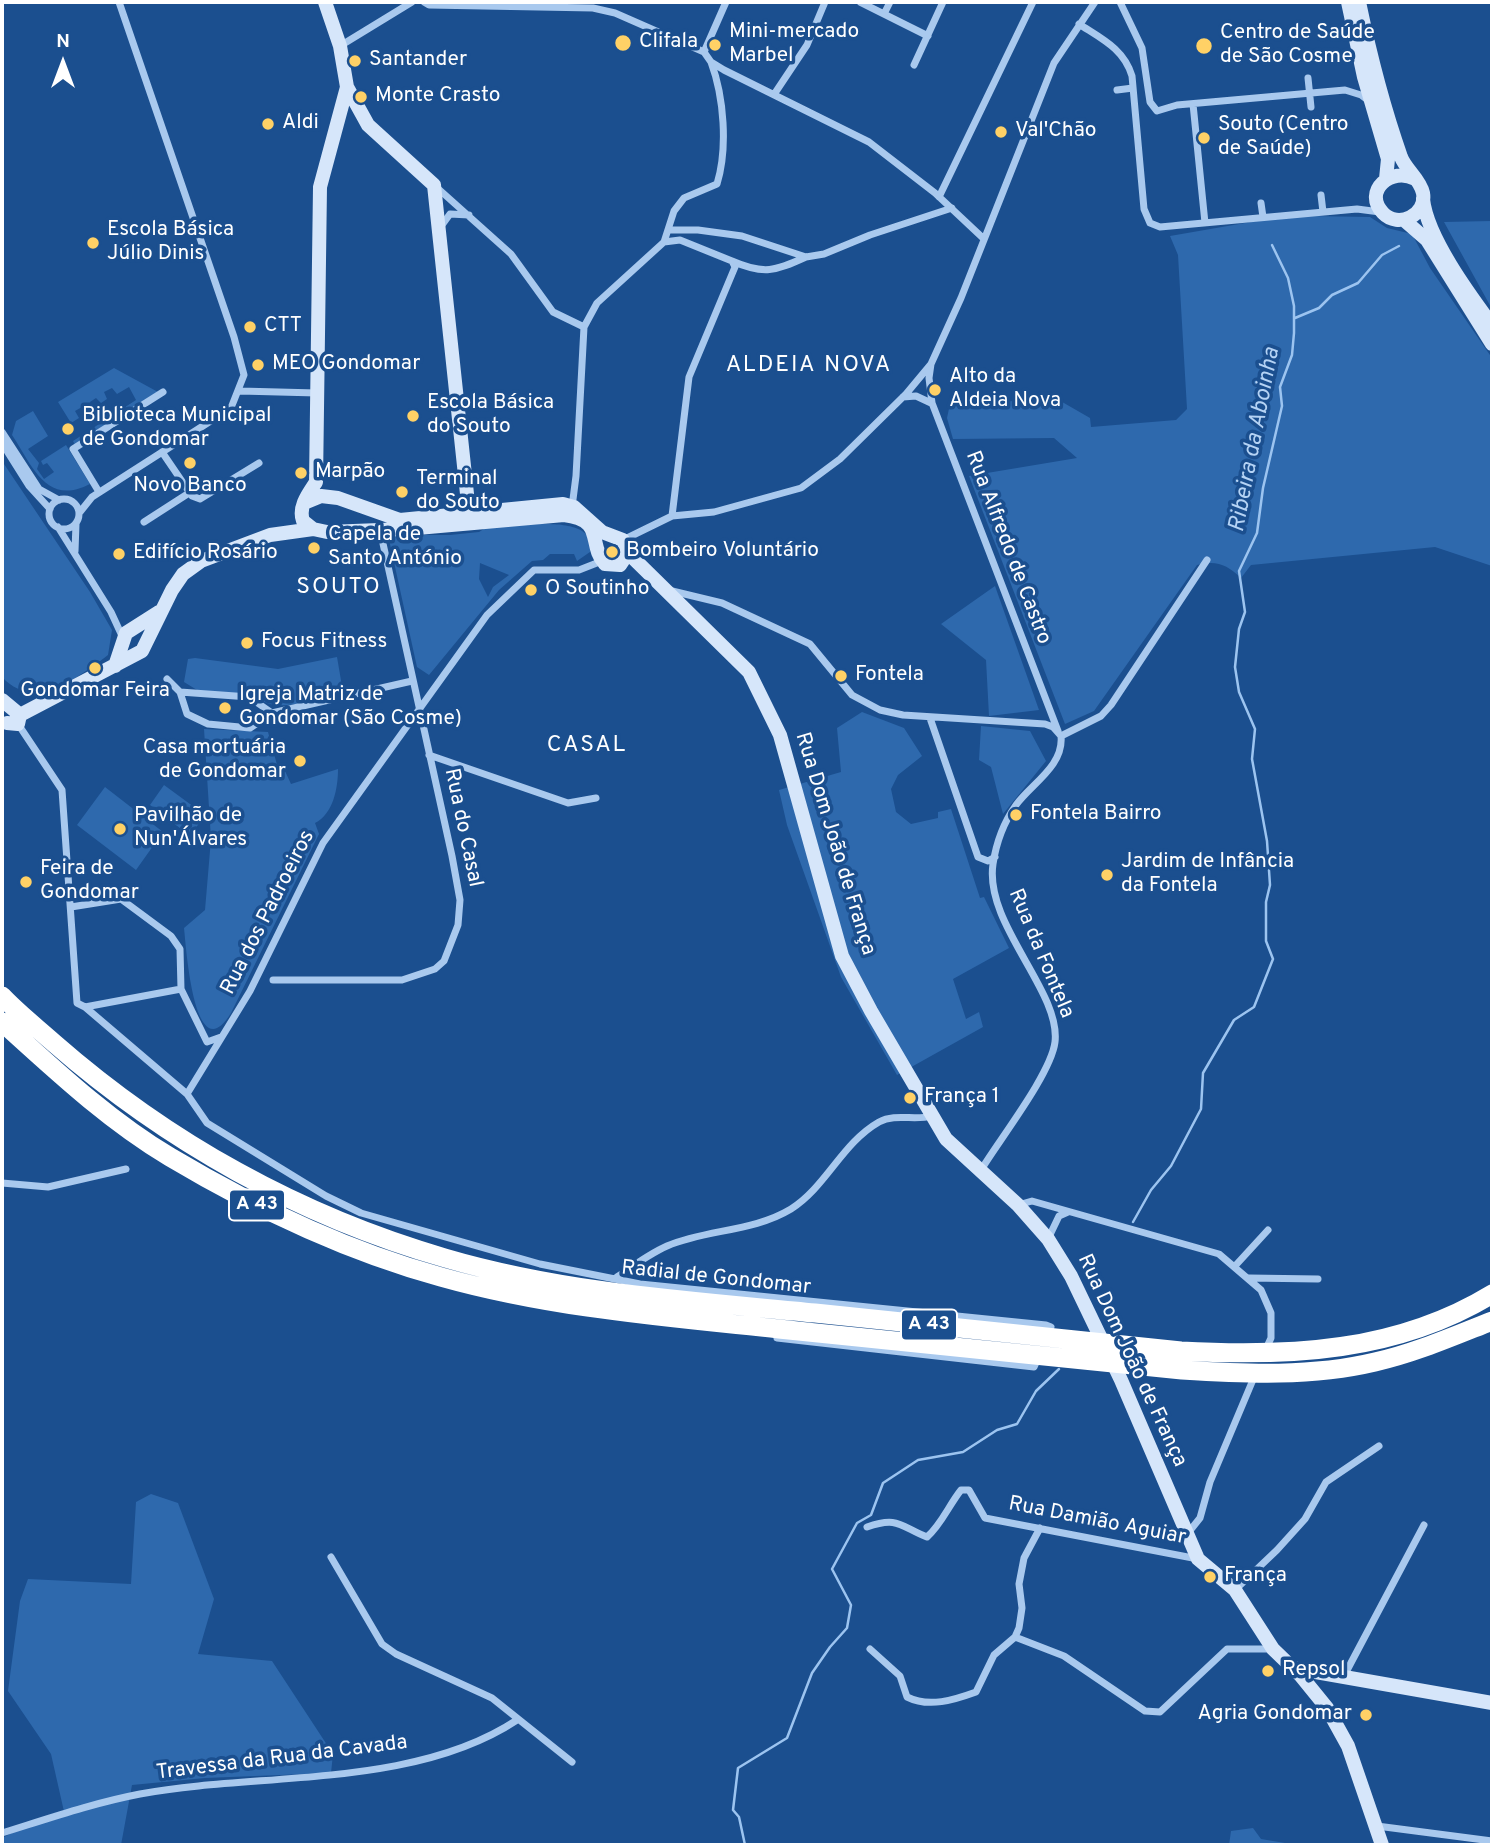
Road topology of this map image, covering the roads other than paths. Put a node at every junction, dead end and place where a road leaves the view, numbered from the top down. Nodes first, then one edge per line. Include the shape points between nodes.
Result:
1 (119, 2) edge
2 (325, 2) edge
3 (412, 2) edge
4 (424, 2) edge
5 (726, 2) edge
6 (825, 2) edge
7 (860, 2) edge
8 (890, 2) edge
9 (943, 2) edge
10 (1033, 2) edge
11 (1095, 2) edge
12 (1120, 2) edge
13 (1348, 2) edge
14 (1359, 2) edge
15 (577, 5) edge
16 (884, 14) junction
17 (1079, 24) junction
18 (928, 36) junction
19 (340, 46) junction
20 (704, 52) junction
21 (711, 62) junction
22 (914, 65) dead end
23 (1361, 65) junction
24 (1308, 78) dead end
25 (347, 87) junction
26 (1133, 88) junction
27 (1117, 90) dead end
28 (1345, 90) junction
29 (775, 93) junction
30 (1310, 93) junction
31 (1371, 103) junction
32 (1193, 104) junction
33 (1311, 107) dead end
34 (365, 121) junction
35 (337, 124) junction
36 (1386, 178) junction
37 (1415, 179) junction
38 (434, 185) junction
39 (1377, 191) junction
40 (1321, 195) dead end
41 (939, 197) junction
42 (1423, 199) junction
43 (1261, 203) dead end
44 (952, 208) junction
45 (1357, 209) junction
46 (1323, 212) junction
47 (1383, 213) junction
48 (470, 215) junction
49 (1263, 217) junction
50 (1404, 220) junction
51 (1205, 222) junction
52 (669, 230) junction
53 (440, 234) junction
54 (984, 239) junction
55 (664, 242) junction
56 (806, 257) junction
57 (732, 261) junction
58 (1492, 325) edge
59 (584, 327) junction
60 (1492, 344) edge
61 (931, 364) junction
62 (240, 391) junction
63 (163, 392) dead end
64 (317, 393) junction
65 (902, 398) junction
66 (932, 403) junction
67 (2, 432) edge
68 (2, 443) edge
69 (162, 452) junction
70 (259, 463) dead end
71 (99, 492) junction
72 (189, 493) junction
73 (92, 496) junction
74 (59, 499) junction
75 (71, 500) junction
76 (302, 506) junction
77 (50, 509) junction
78 (568, 510) junction
79 (80, 512) junction
80 (671, 516) junction
81 (470, 518) junction
82 (144, 522) dead end
83 (76, 523) junction
84 (58, 527) junction
85 (313, 529) junction
86 (380, 530) junction
87 (270, 536) junction
88 (620, 549) junction
89 (75, 551) junction
90 (600, 556) junction
91 (1207, 560) dead end
92 (667, 589) junction
93 (111, 612) junction
94 (159, 612) junction
95 (128, 635) junction
96 (148, 640) junction
97 (139, 653) junction
98 (115, 666) junction
99 (166, 679) dead end
100 (412, 681) junction
101 (180, 692) junction
102 (1048, 706) junction
103 (272, 713) junction
104 (418, 713) junction
105 (9, 714) edge
106 (930, 718) junction
107 (1033, 724) junction
108 (1061, 736) junction
109 (429, 755) junction
110 (596, 798) dead end
111 (995, 857) junction
112 (71, 907) junction
113 (273, 980) dead end
114 (181, 989) junction
115 (2, 996) edge
116 (85, 1007) junction
117 (2, 1023) edge
118 (221, 1036) junction
119 (187, 1094) junction
120 (932, 1116) junction
121 (126, 1169) dead end
122 (980, 1171) junction
123 (2, 1183) edge
124 (1018, 1205) junction
125 (1069, 1211) junction
126 (1268, 1230) dead end
127 (1048, 1239) junction
128 (1235, 1266) junction
129 (444, 1268) junction
130 (560, 1268) junction
131 (617, 1277) junction
132 (1249, 1278) junction
133 (1318, 1279) dead end
134 (1492, 1294) edge
135 (610, 1320) junction
136 (1492, 1321) edge
137 (1415, 1340) junction
138 (1379, 1446) dead end
139 (1424, 1525) dead end
140 (867, 1527) dead end
141 (1040, 1528) junction
142 (1187, 1534) junction
143 (331, 1557) dead end
144 (1198, 1559) junction
145 (1235, 1590) junction
146 (1015, 1637) junction
147 (870, 1649) dead end
148 (1273, 1649) junction
149 (1291, 1668) junction
150 (1343, 1678) junction
151 (1492, 1703) edge
152 (517, 1720) junction
153 (572, 1762) dead end
154 (1377, 1826) junction
155 (2, 1833) edge
156 (1492, 1841) edge
157 (1382, 1845) edge

1 - 62 street via 234,337 244,375
2 - 19 main road
3 - 19 street
4 - 15 street
5 - 20 street
6 - 29 street via 807,45
7 - 16 street
8 - 16 street
9 - 18 street
10 - 41 street
11 - 17 street
12 - 32 street via 1142,48 1152,107 1166,110
13 - 23 main road
14 - 37 main road via 1388,121 1403,162
15 - 20 street via 615,13
16 - 18 street
17 - 26 street via 1122,54
17 - 54 street via 1054,63
18 - 22 street
19 - 25 main road
20 - 21 street
21 - 29 street
21 - 52 street via 718,79 722,118 720,173 717,184 684,198 674,211
23 - 28 street via 1358,79
23 - 31 main road
24 - 30 street
25 - 34 main road
25 - 35 main road
26 - 27 street
26 - 51 street via 1146,218 1160,227
28 - 30 street
28 - 31 street
29 - 41 street via 869,142
30 - 32 street
30 - 33 street
31 - 36 main road via 1388,159
32 - 51 street
34 - 35 main road
34 - 38 main road
35 - 64 main road via 320,187
36 - 37 main road via 1400,174
36 - 39 main road
37 - 42 main road
38 - 48 street
38 - 53 main road
39 - 45 street
39 - 47 main road
40 - 46 street
41 - 44 street
42 - 50 main road via 1417,213
42 - 58 main road via 1447,255
43 - 49 street
44 - 54 street
44 - 56 street
45 - 46 street
45 - 47 street
46 - 49 street
47 - 50 main road
48 - 53 street via 450,215 443,220
48 - 59 street via 511,254 554,312
49 - 51 street
50 - 60 main road via 1427,240
52 - 55 street
52 - 56 street via 742,236
53 - 81 main road
54 - 61 street
55 - 57 street via 680,240
55 - 59 street via 597,303
56 - 57 street via 777,271 755,271
57 - 80 street via 735,267 688,377
59 - 78 street
61 - 65 street
61 - 66 street, Rua Alfredo de Castro
62 - 64 street
62 - 69 street via 231,408
63 - 71 street via 73,449
64 - 76 main road via 316,482
65 - 66 street via 916,396
65 - 80 street via 839,459 801,488 714,512
66 - 102 street, Rua Alfredo de Castro
67 - 74 street via 39,489
68 - 77 street
69 - 71 street
69 - 72 street
70 - 72 street via 200,499
71 - 73 street
72 - 82 street
73 - 75 street
73 - 79 street
74 - 75 street
74 - 77 street
75 - 79 street
76 - 81 main road via 321,496 400,520
76 - 85 main road via 303,522
76 - 87 main road
77 - 84 street via 50,518
78 - 81 main road
78 - 88 main road
78 - 90 main road via 587,523 596,536
79 - 83 street
80 - 88 street
81 - 86 main road
83 - 84 street
83 - 89 street
84 - 89 street
85 - 86 main road
85 - 87 main road
86 - 100 street, Rua do Casal
87 - 94 main road via 193,566 177,581
88 - 90 main road, Rua Dom João de França via 610,566
88 - 90 main road via 602,541
88 - 92 main road, Rua Dom João de França
89 - 93 street
90 - 104 street, Rua dos Padroeiros via 579,570 534,570 486,615
91 - 108 street via 1111,705 1101,716
92 - 106 street via 722,603 810,644 864,704
92 - 120 main road, Rua Dom João de França via 750,672 780,735 842,956
93 - 95 street
93 - 95 street
94 - 95 main road
94 - 96 main road
95 - 96 main road via 142,630
95 - 97 main road via 127,650
95 - 98 main road
96 - 97 main road
97 - 98 main road
98 - 105 main road
99 - 101 street
100 - 103 street
100 - 104 street, Rua do Casal
101 - 103 street via 248,697
101 - 103 street via 187,714 208,724 250,728
102 - 107 street via 1044,718
102 - 108 street, Rua Alfredo de Castro
104 - 109 street, Rua do Casal
104 - 118 street, Rua dos Padroeiros via 323,843 250,991
105 - 112 street via 62,790
106 - 107 street
106 - 111 street via 978,857 988,862
107 - 108 street via 1054,727
108 - 111 street, Rua da Fontela via 1046,776 1030,789 1006,824
109 - 110 street via 568,803
109 - 113 street, Rua do Casal via 460,900 458,925 444,961 435,969 402,980
111 - 122 street, Rua da Fontela via 992,886 996,900 1051,1016 1055,1043 1039,1078
112 - 114 street via 121,900 171,936 180,949
112 - 116 street via 77,1003
114 - 116 street
114 - 118 street via 207,1042
115 - 129 highway, Radial de Gondomar / A 43 via 102,1085 178,1139 264,1187
116 - 119 street
117 - 129 highway, Radial de Gondomar / A 43 via 90,1100 167,1155 267,1209 346,1244
118 - 119 street, Rua dos Padroeiros
119 - 130 street via 207,1123 361,1213
120 - 122 main road, Rua Dom João de França via 952,1146
120 - 131 street via 892,1117 879,1122 791,1209 739,1229 668,1245
121 - 123 street via 48,1186
122 - 124 main road, Rua Dom João de França
124 - 125 street via 1032,1201
124 - 127 main road, Rua Dom João de França
125 - 127 street via 1059,1216
125 - 128 street via 1219,1254
126 - 128 street
127 - 142 main road, Rua Dom João de França via 1121,1380
128 - 132 street
129 - 137 highway, Radial de Gondomar / A 43 via 653,1296 1181,1351 1294,1354
130 - 131 street
130 - 135 street via 556,1312
131 - 135 street
131 - 135 street via 640,1284 1051,1328 1034,1367
132 - 133 street
132 - 142 street via 1261,1290 1271,1312 1271,1338 1210,1482 1200,1518
134 - 137 highway, Radial de Gondomar / A 43
136 - 137 highway, Radial de Gondomar / A 43
138 - 145 street via 1326,1482 1305,1519
139 - 150 street
140 - 141 street, Rua Damião Aguiar via 887,1520 927,1537 961,1490 969,1490 985,1518
141 - 144 street, Rua Damião Aguiar
141 - 146 street via 1024,1558 1019,1584 1022,1608
142 - 144 main road, Rua Dom João de França
143 - 152 street via 382,1644 492,1698
144 - 145 main road, Rua Dom João de França
145 - 148 main road, Rua Dom João de França
146 - 147 street via 994,1655 976,1692 943,1702 907,1698 900,1676
146 - 148 street via 1064,1656 1145,1710 1160,1712 1227,1649
148 - 149 main road, Rua Dom João de França
149 - 150 main road
149 - 154 main road, Rua Dom João de França via 1312,1689 1340,1731
150 - 151 main road
152 - 153 street
152 - 155 street, Travessa da Rua da Cavada via 496,1734 414,1761 141,1794
154 - 156 street
154 - 157 main road, Rua Dom João de França

